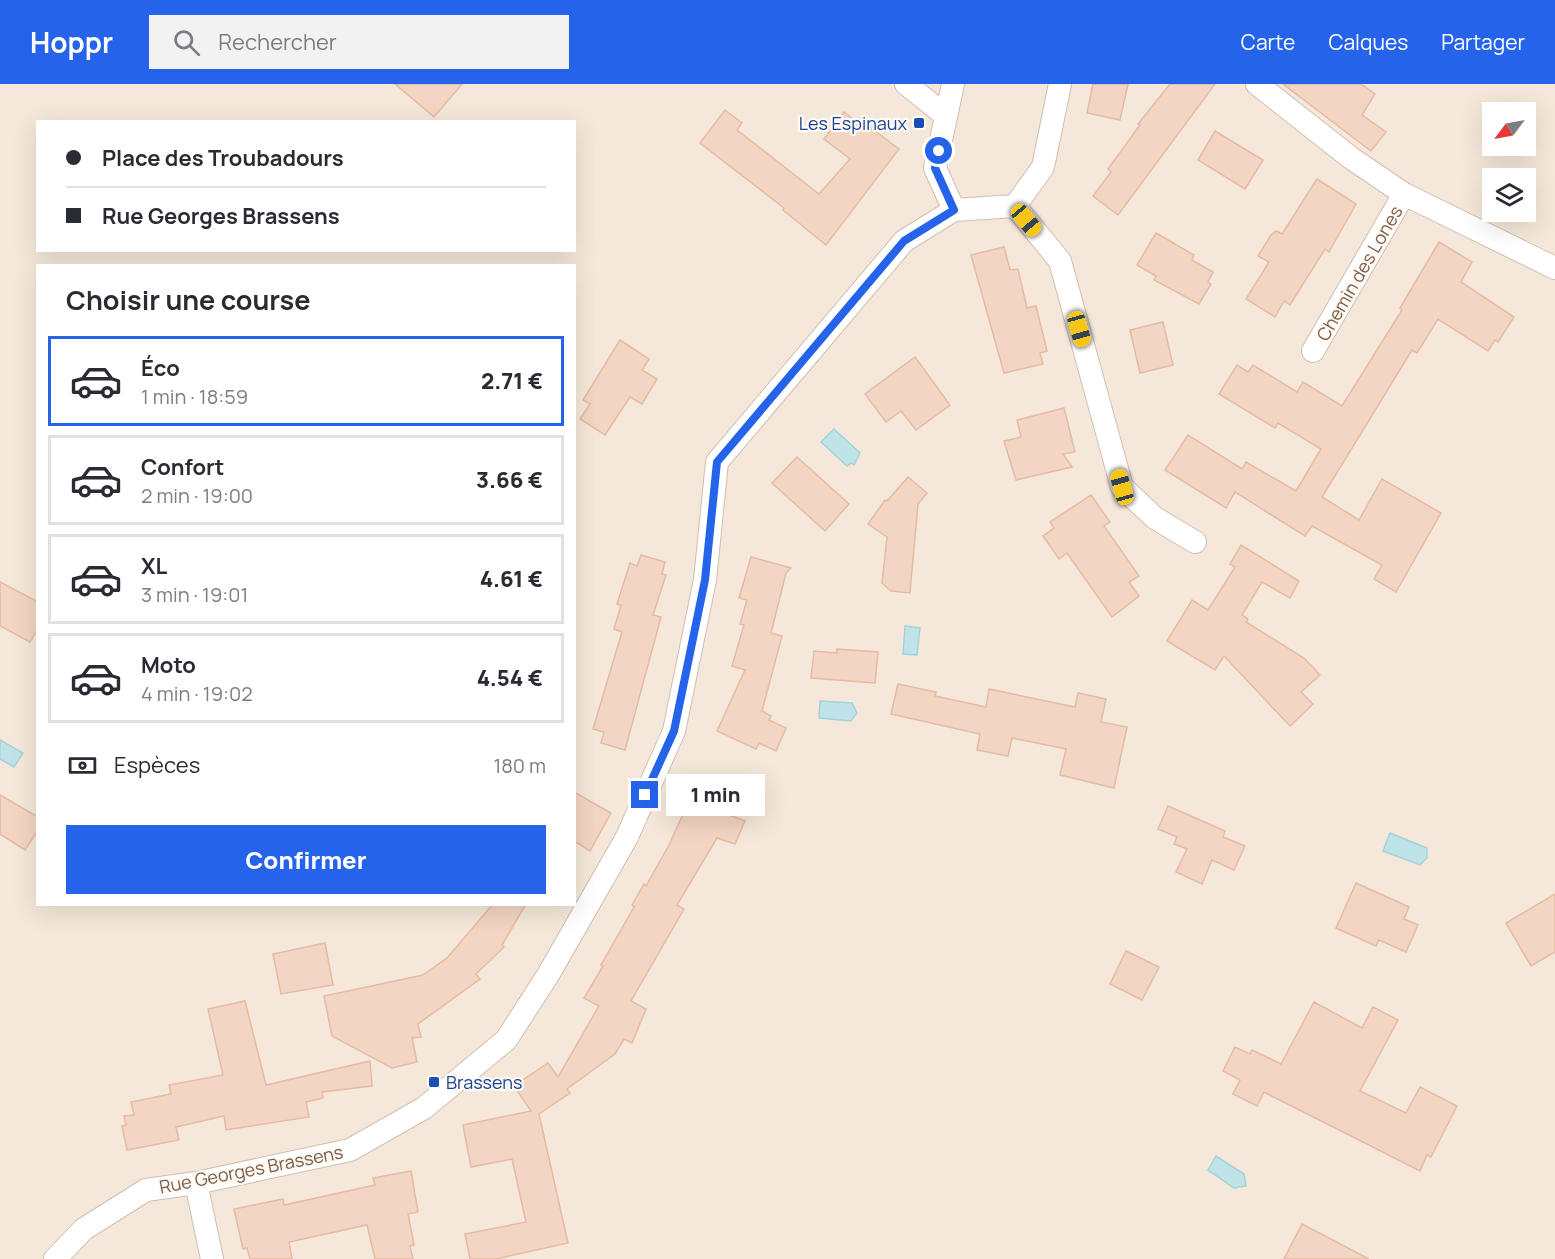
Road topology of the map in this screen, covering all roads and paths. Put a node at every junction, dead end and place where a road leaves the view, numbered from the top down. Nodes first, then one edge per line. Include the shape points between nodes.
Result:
1 (906, 84) edge
2 (953, 84) edge
3 (1060, 84) edge
4 (1257, 84) edge
5 (946, 116) junction
6 (1404, 194) junction
7 (1015, 206) junction
8 (954, 210) junction
9 (1555, 268) edge
10 (1313, 351) dead end
11 (1194, 542) dead end
12 (196, 1183) junction
13 (55, 1259) edge
14 (212, 1259) edge

1 - 5 street
2 - 5 street
3 - 7 street via 1043,167
4 - 6 street, Chemin des Lones
5 - 8 street via 935,168
6 - 9 street, Chemin des Lones
6 - 10 street, Chemin des Lones
7 - 8 street
7 - 11 street via 1060,261 1122,487 1155,518
8 - 12 street, Rue Georges Brassens via 904,241 717,462 705,580 674,731 627,837 506,1040 424,1108 350,1150
12 - 13 street, Rue Georges Brassens via 146,1190 84,1229
12 - 14 street

